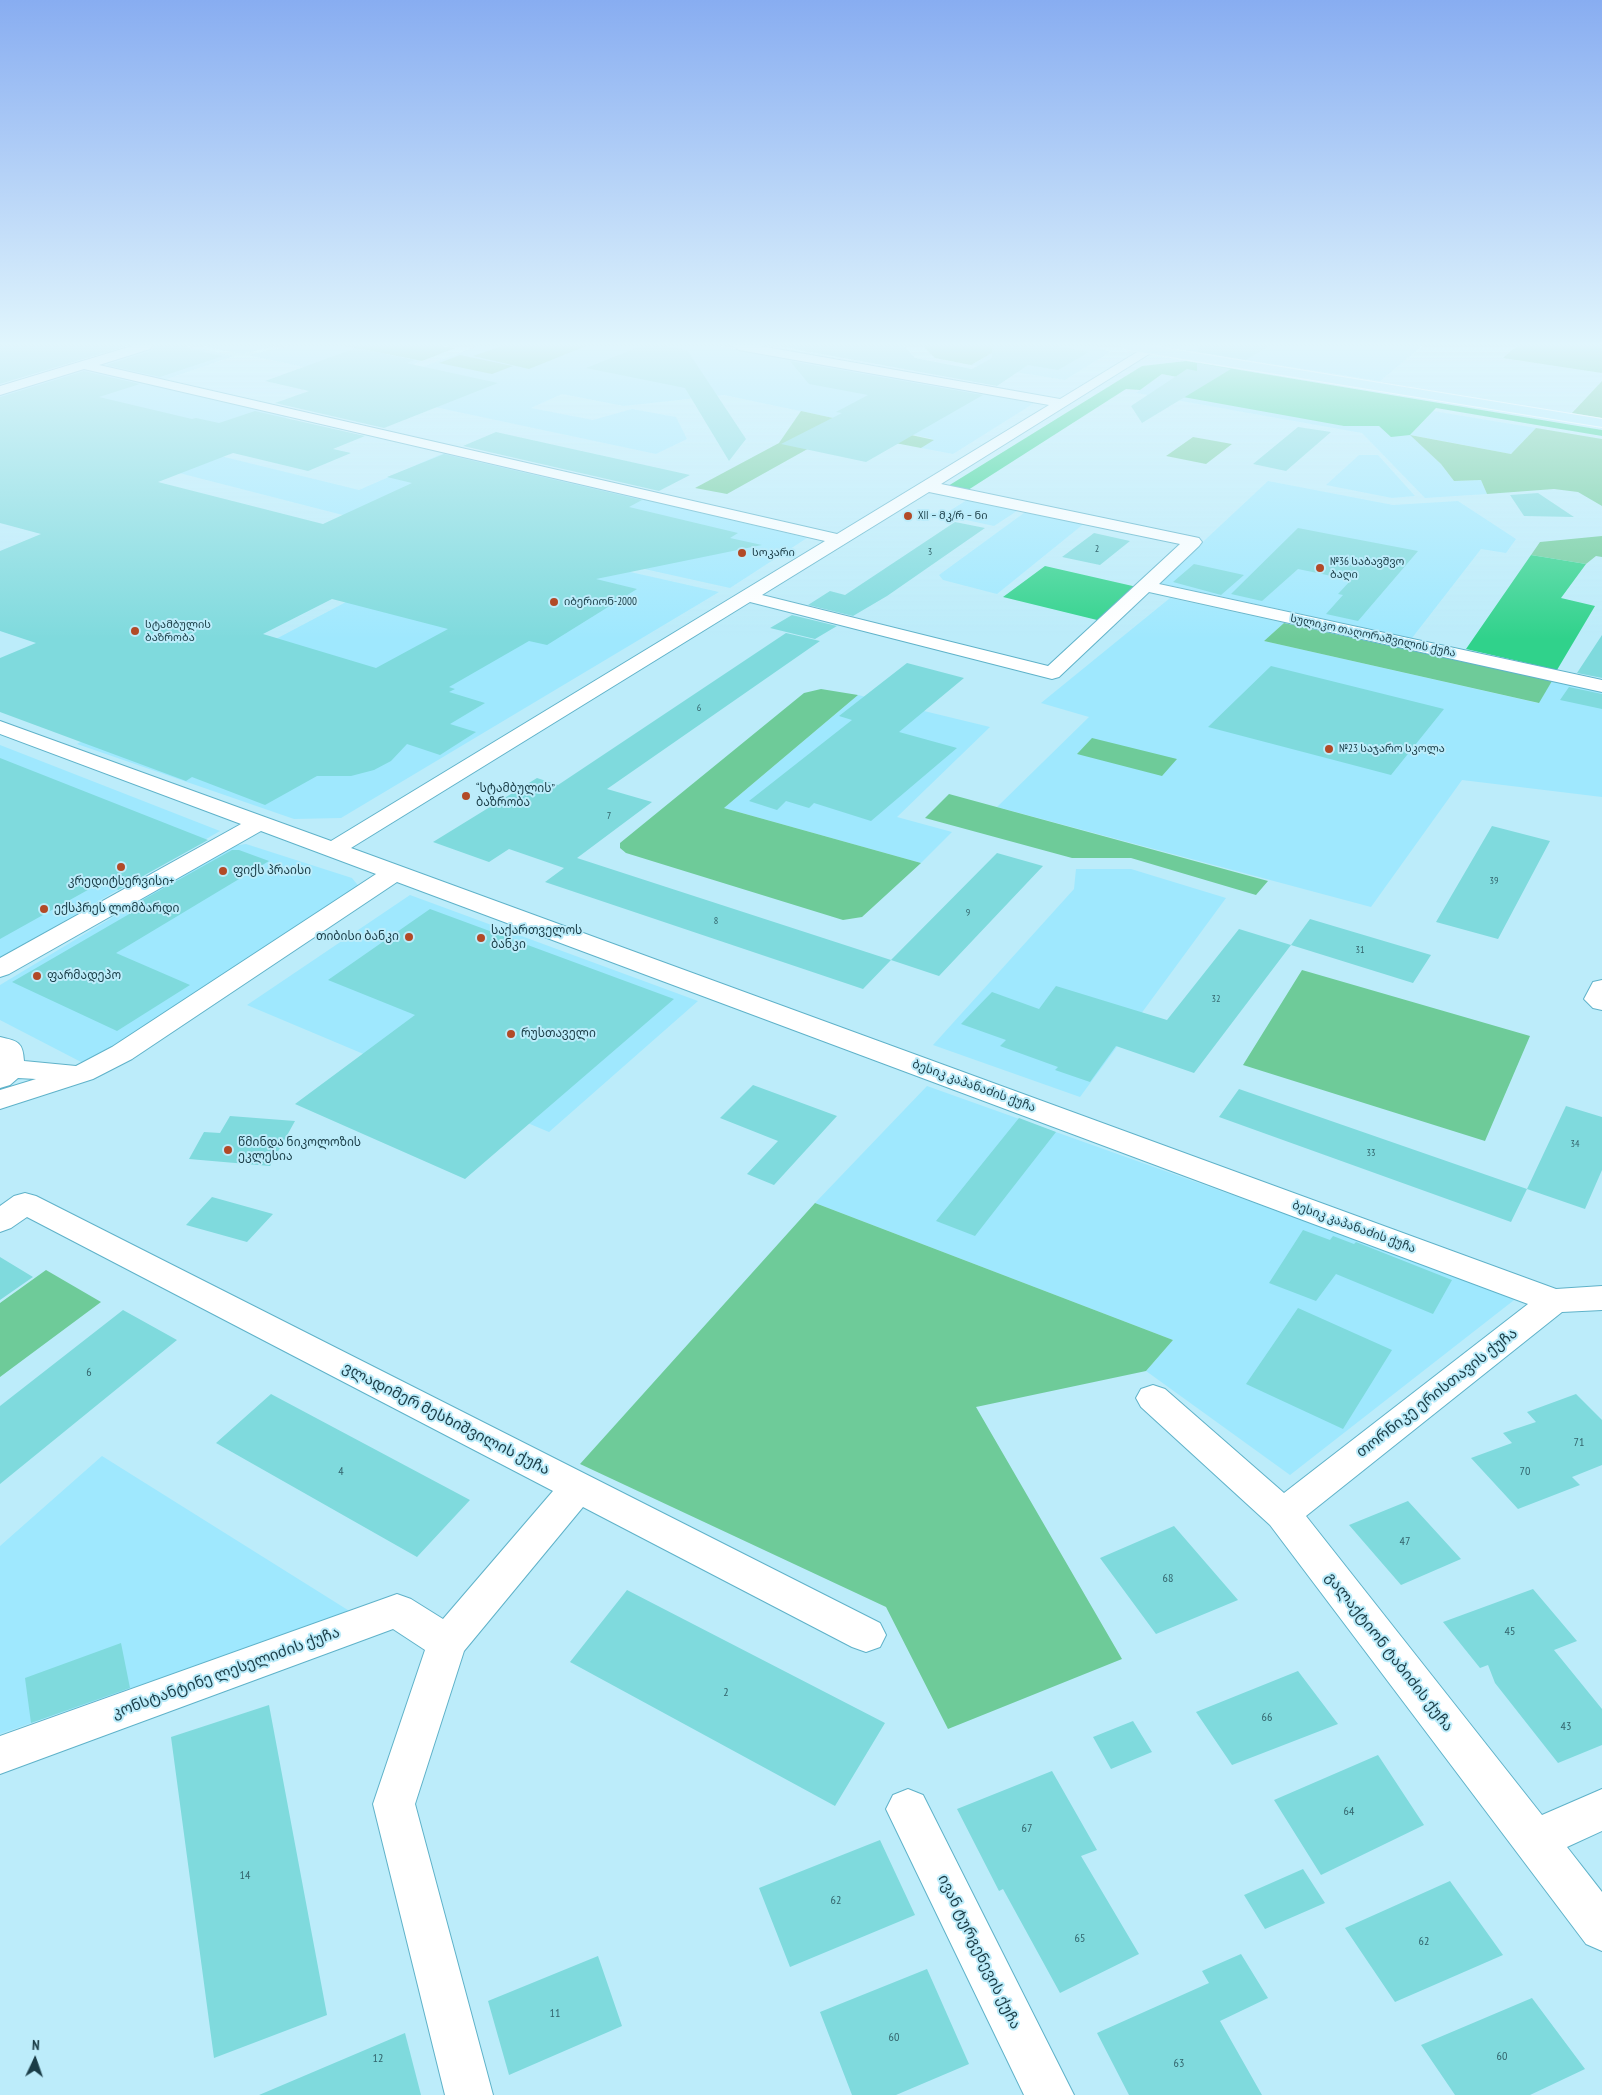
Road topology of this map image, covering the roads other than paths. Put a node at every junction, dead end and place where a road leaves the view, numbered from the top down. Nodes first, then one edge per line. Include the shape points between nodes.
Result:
1 (425, 444) edge
2 (995, 444) edge
3 (926, 486) junction
4 (839, 539) junction
5 (1145, 586) junction
6 (746, 596) junction
7 (1602, 686) edge
8 (0, 728) edge
9 (259, 823) junction
10 (332, 850) junction
11 (394, 873) junction
12 (0, 969) edge
13 (1602, 988) edge
14 (1602, 1002) edge
15 (4, 1064) edge
16 (84, 1072) junction
17 (0, 1100) edge
18 (13, 1212) edge
19 (1602, 1298) edge
20 (1554, 1301) junction
21 (1153, 1398) dead end
22 (578, 1487) junction
23 (1283, 1514) junction
24 (866, 1635) dead end
25 (447, 1643) junction
26 (0, 1755) edge
27 (908, 1808) dead end
28 (1602, 1809) edge
29 (1534, 1841) junction
30 (1602, 1928) edge
31 (469, 2095) edge
32 (1050, 2095) edge

1 - 4 street
2 - 3 street
3 - 4 street
3 - 5 street via 1192,542
4 - 6 street
5 - 6 street via 1052,673
5 - 7 street, სულიკო თაღორაშვილის ქუჩა
6 - 10 street
8 - 9 street, ბესიკ კაპანაძის ქუჩა
9 - 10 street, ბესიკ კაპანაძის ქუჩა
9 - 12 street
10 - 11 street, ბესიკ კაპანაძის ქუჩა
11 - 16 street via 122,1053
11 - 20 street, ბესიკ კაპანაძის ქუჩა
13 - 14 street via 1597,1000
15 - 16 street
16 - 17 street
18 - 22 street, ვლადიმერ მესხიშვილის ქუჩა
19 - 20 street
20 - 23 street, თორნიკე ერისთავის ქუჩა
21 - 23 street, გალაქტიონ ტაბიძის ქუჩა
22 - 24 street, ვლადიმერ მესხიშვილის ქუჩა
22 - 25 street
23 - 29 street, გალაქტიონ ტაბიძის ქუჩა
25 - 26 street, კონსტანტინე ლესელიძის ქუჩა via 396,1612
25 - 31 street via 394,1804
27 - 32 street, ივან ტურგენევის ქუჩა
28 - 29 street
29 - 30 street, გალაქტიონ ტაბიძის ქუჩა

